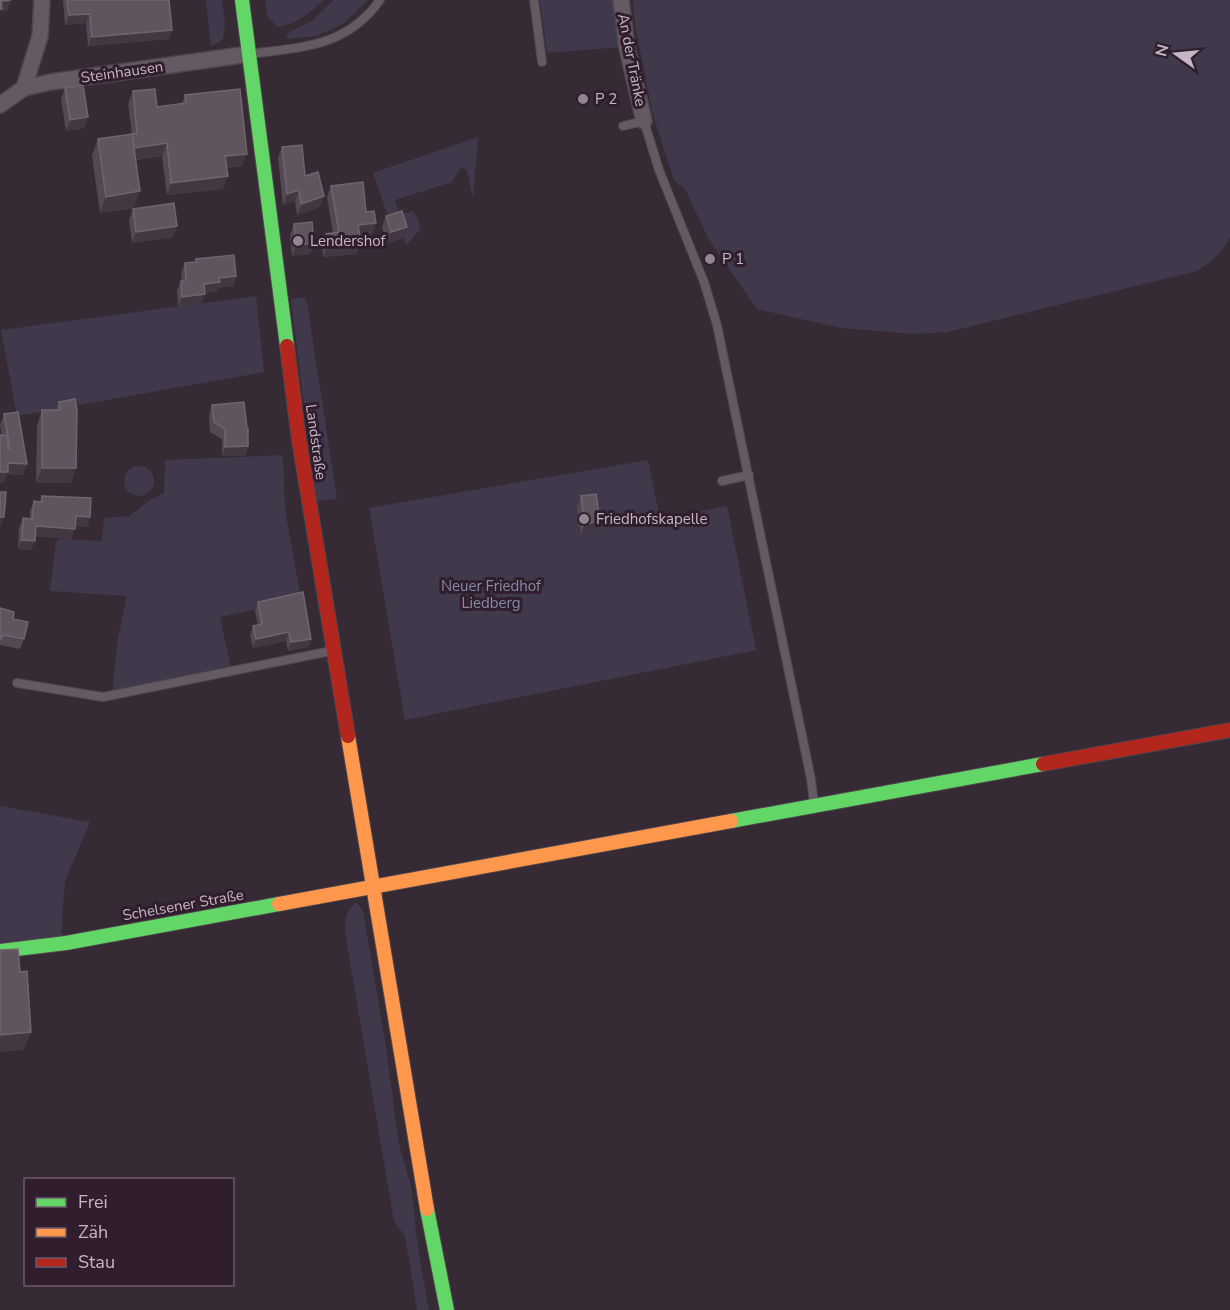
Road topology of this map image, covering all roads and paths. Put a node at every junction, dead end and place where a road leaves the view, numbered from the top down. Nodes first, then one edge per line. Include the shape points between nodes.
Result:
1 (42, 0) edge
2 (242, 0) edge
3 (380, 0) edge
4 (534, 0) edge
5 (621, 0) edge
6 (249, 54) junction
7 (542, 62) dead end
8 (24, 88) junction
9 (0, 105) edge
10 (644, 121) junction
11 (623, 126) dead end
12 (749, 475) junction
13 (722, 481) dead end
14 (332, 650) junction
15 (16, 683) dead end
16 (1230, 730) edge
17 (814, 804) junction
18 (372, 887) junction
19 (0, 951) edge
20 (447, 1310) edge

1 - 8 street via 40,36
2 - 6 main road, Landstraße
3 - 6 lane via 354,28 335,39 313,46
4 - 7 lane
5 - 10 street, An der Tränke via 627,48
6 - 8 street, Steinhausen
6 - 14 main road, Landstraße via 299,440
8 - 9 street, Steinhausen
10 - 11 lane
10 - 12 lane via 714,313
12 - 13 lane
12 - 17 lane
14 - 15 lane via 104,698
14 - 18 main road, Landstraße
16 - 17 main road, Schelsener Straße
17 - 18 main road, Schelsener Straße
18 - 19 main road, Schelsener Straße via 66,943
18 - 20 main road, Landstraße

